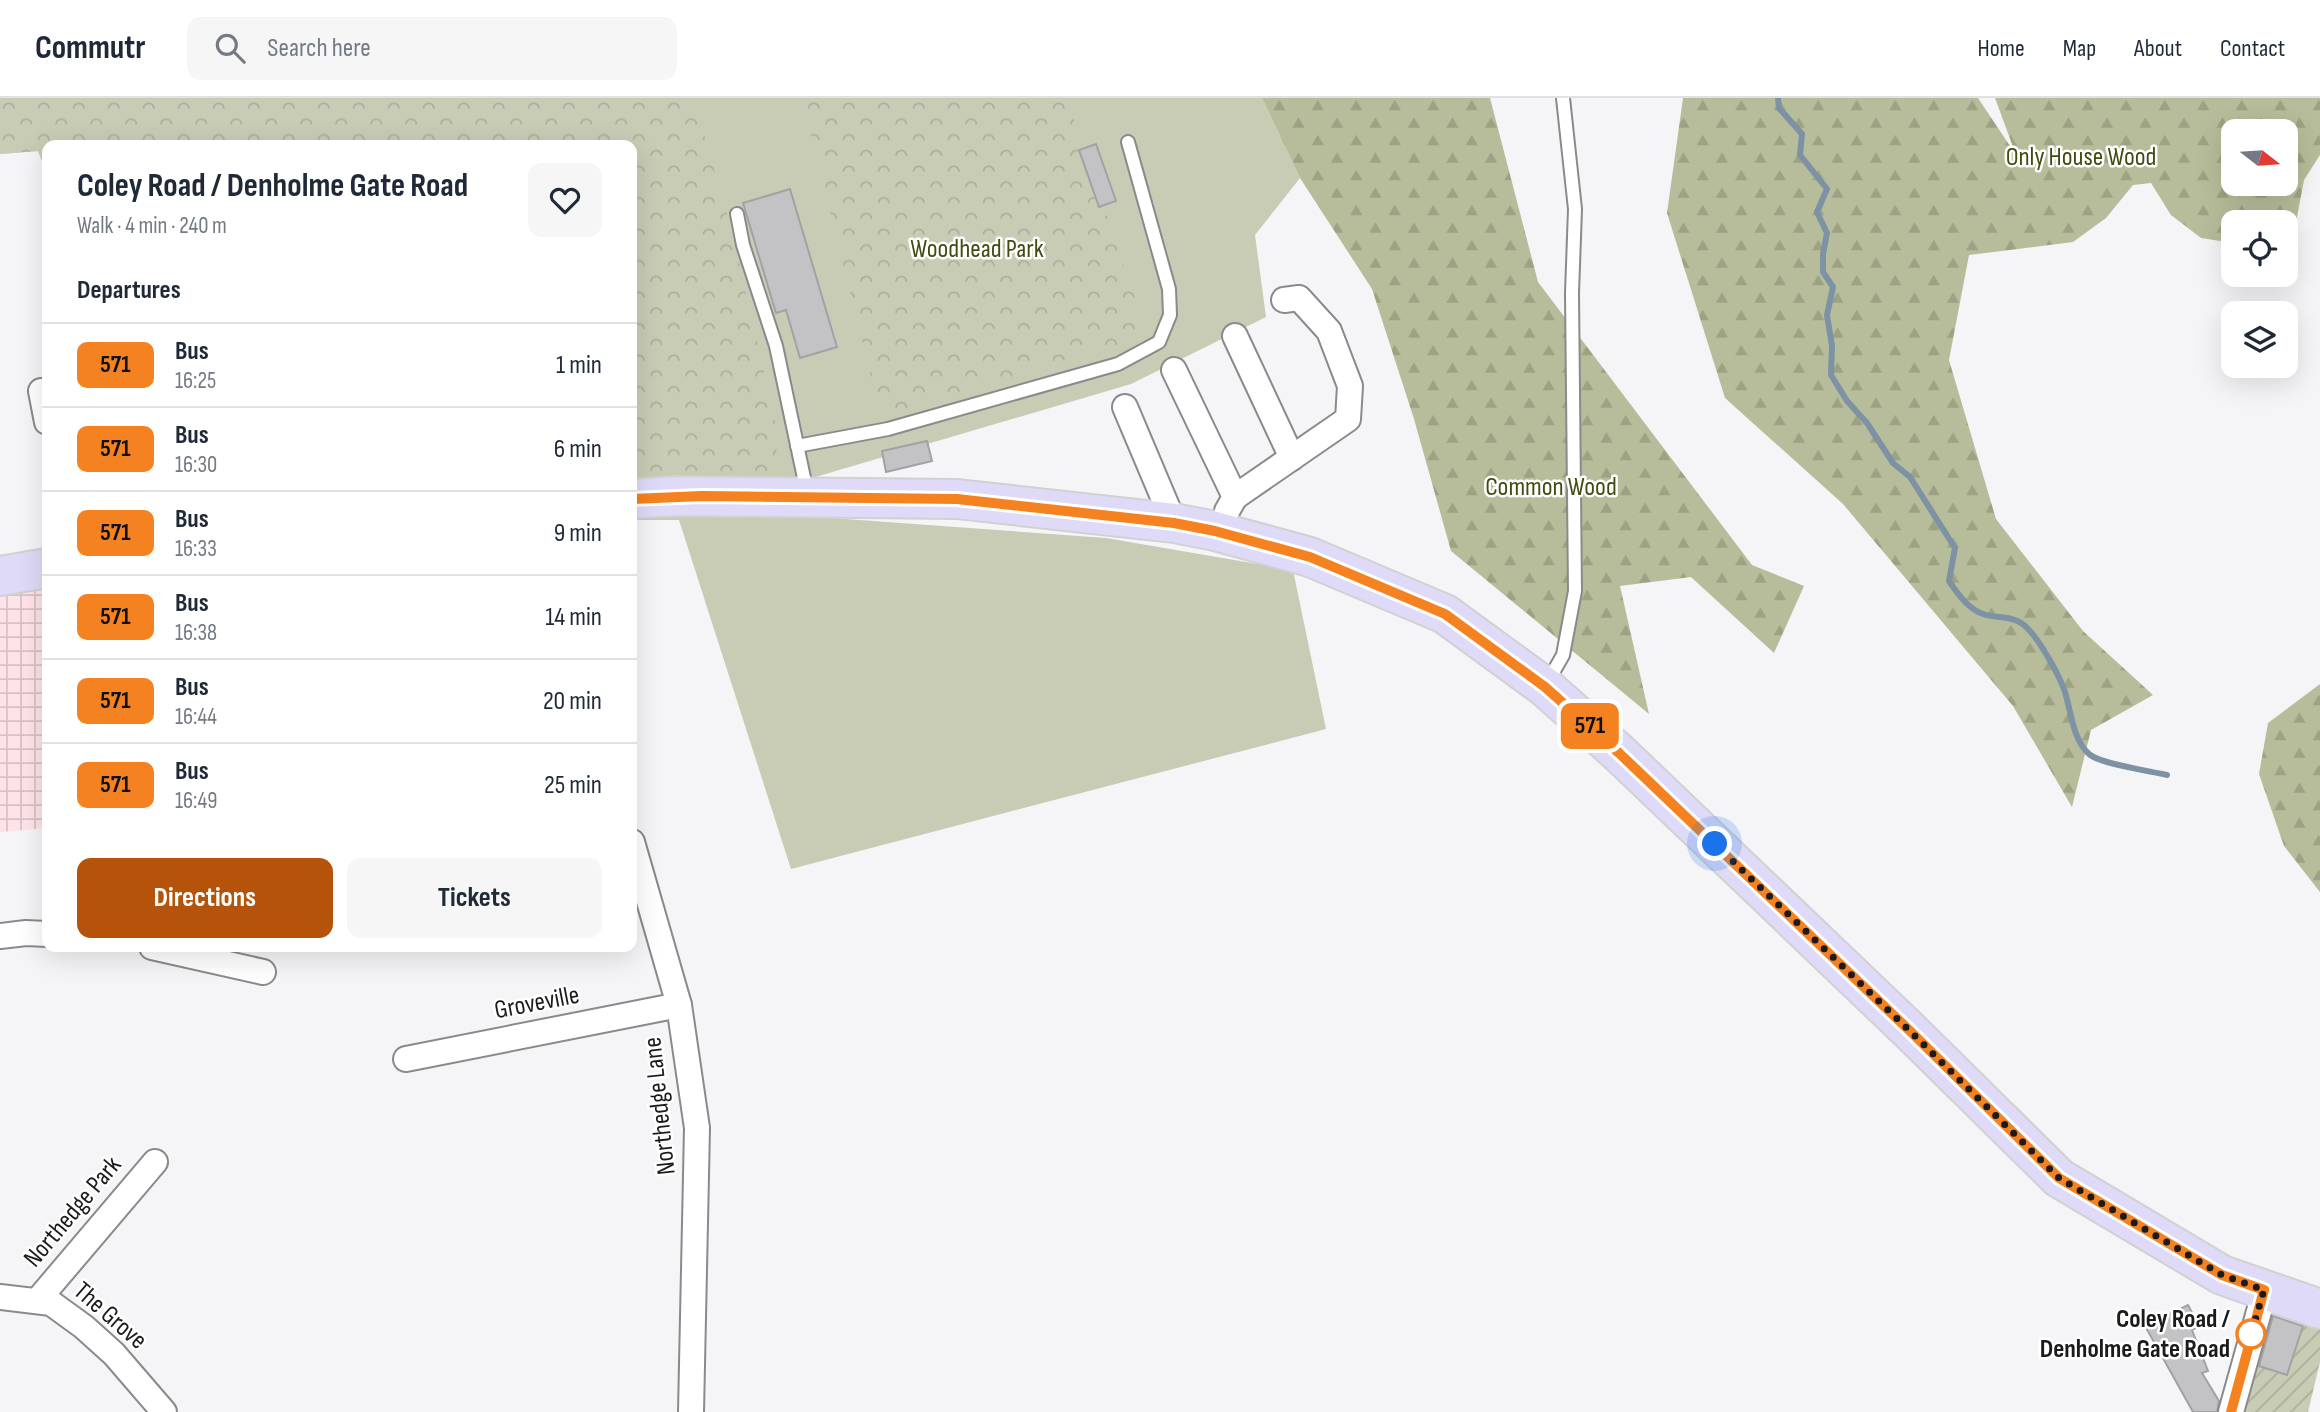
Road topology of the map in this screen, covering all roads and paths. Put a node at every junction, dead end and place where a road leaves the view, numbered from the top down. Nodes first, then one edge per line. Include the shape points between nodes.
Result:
1 (1563, 98) edge
2 (1128, 142) dead end
3 (737, 214) dead end
4 (1284, 300) dead end
5 (1235, 336) dead end
6 (1174, 370) dead end
7 (41, 391) dead end
8 (42, 396) edge
9 (1125, 407) dead end
10 (797, 446) junction
11 (1292, 458) junction
12 (808, 497) junction
13 (1236, 497) junction
14 (637, 499) edge
15 (1174, 523) junction
16 (1215, 531) junction
17 (42, 569) edge
18 (0, 576) edge
19 (1545, 687) junction
20 (637, 859) edge
21 (42, 934) edge
22 (0, 936) edge
23 (178, 952) edge
24 (263, 972) dead end
25 (679, 1004) junction
26 (406, 1059) dead end
27 (155, 1161) dead end
28 (2264, 1290) junction
29 (0, 1297) edge
30 (37, 1301) junction
31 (2320, 1309) edge
32 (164, 1412) edge
33 (691, 1412) edge
34 (2231, 1412) edge

1 - 19 lane via 1575,209 1575,591 1563,655
2 - 10 lane via 1170,289 1170,315 1158,342 1118,364 888,429
3 - 10 lane via 776,346
4 - 11 street via 1299,298 1329,331 1350,386 1348,419
5 - 11 street
6 - 13 street
7 - 8 street
9 - 15 street
10 - 12 lane
11 - 13 street
12 - 14 main road
12 - 15 main road via 957,499
13 - 16 street
15 - 16 main road
16 - 19 main road via 1310,557 1445,614
17 - 18 main road
19 - 28 main road via 1795,920 2059,1178 2222,1275
20 - 25 street, Northedge Lane
21 - 22 street
23 - 24 street
25 - 26 street, Groveville
25 - 33 street, Northedge Lane via 697,1128
27 - 30 street, Northedge Park
28 - 31 main road
28 - 34 street
29 - 30 street, The Grove
30 - 32 street, The Grove via 51,1303 84,1327

